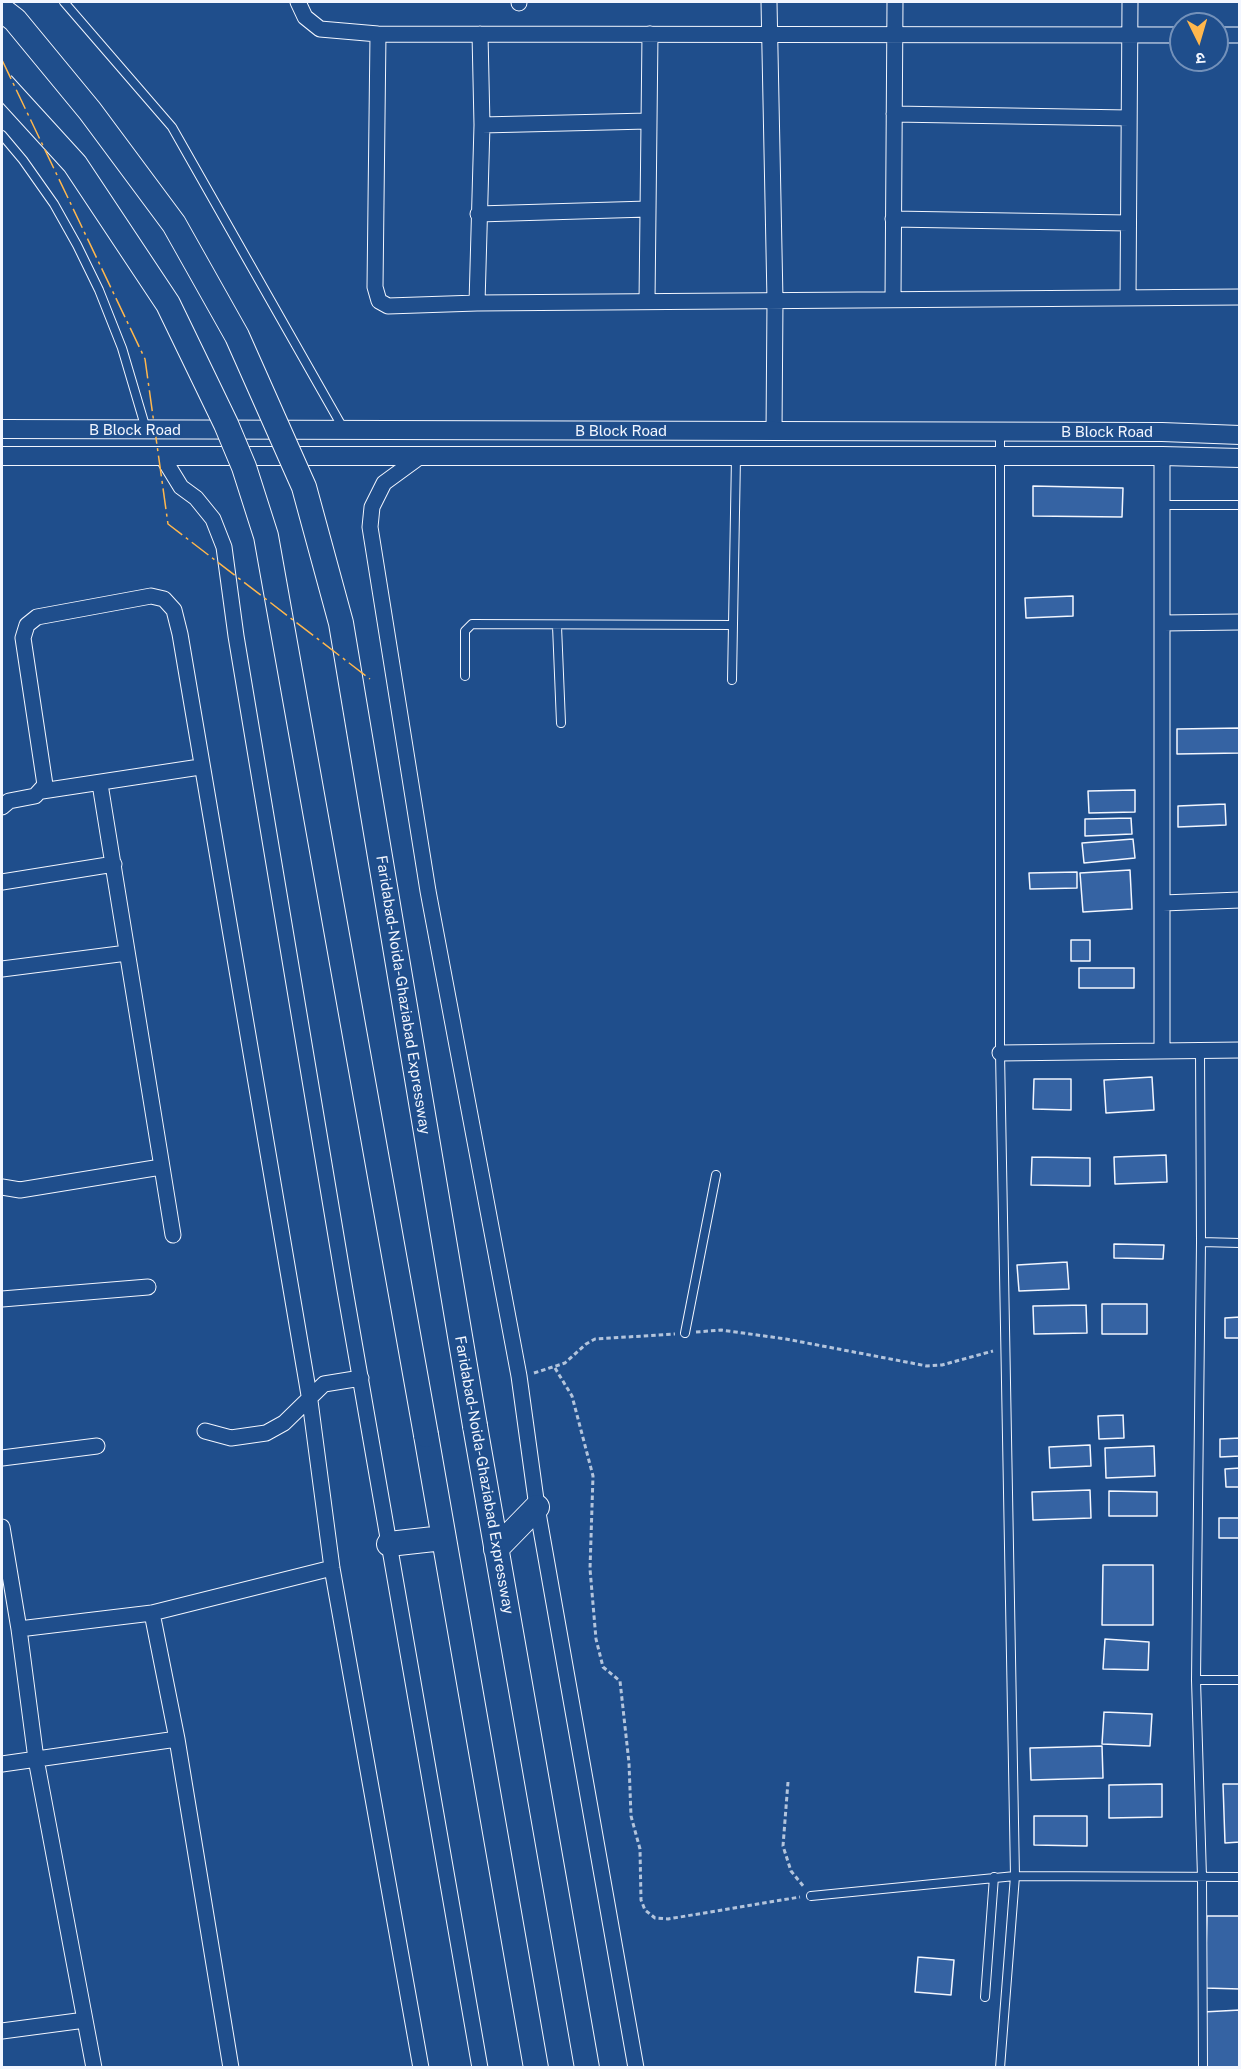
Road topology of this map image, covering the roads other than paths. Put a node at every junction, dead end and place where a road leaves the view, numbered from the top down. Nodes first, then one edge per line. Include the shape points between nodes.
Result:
1 (64, 2) edge
2 (298, 2) edge
3 (769, 2) edge
4 (895, 2) edge
5 (1130, 2) edge
6 (2, 10) edge
7 (480, 33) junction
8 (378, 34) junction
9 (650, 34) junction
10 (895, 34) junction
11 (769, 35) junction
12 (1130, 35) junction
13 (1169, 35) edge
14 (2, 84) edge
15 (894, 114) junction
16 (1129, 118) junction
17 (648, 121) junction
18 (482, 125) junction
19 (2, 135) edge
20 (648, 209) junction
21 (478, 214) junction
22 (893, 219) junction
23 (1128, 223) junction
24 (1128, 297) junction
25 (1239, 297) edge
26 (893, 299) junction
27 (775, 300) junction
28 (647, 301) junction
29 (477, 303) junction
30 (2, 429) edge
31 (146, 430) junction
32 (344, 430) junction
33 (774, 432) junction
34 (1000, 433) junction
35 (1239, 435) edge
36 (2, 456) edge
37 (162, 456) junction
38 (421, 456) junction
39 (736, 456) junction
40 (1000, 456) junction
41 (1162, 456) junction
42 (1239, 458) edge
43 (1162, 505) junction
44 (1239, 505) edge
45 (1239, 622) edge
46 (1163, 623) junction
47 (733, 625) junction
48 (557, 626) junction
49 (465, 676) dead end
50 (732, 680) dead end
51 (561, 723) dead end
52 (200, 767) junction
53 (100, 784) junction
54 (42, 791) junction
55 (2, 807) edge
56 (114, 864) junction
57 (2, 882) edge
58 (1239, 900) edge
59 (1163, 903) junction
60 (127, 954) junction
61 (2, 969) edge
62 (1239, 1050) edge
63 (1162, 1051) junction
64 (1200, 1051) junction
65 (1000, 1053) junction
66 (161, 1167) junction
67 (716, 1174) dead end
68 (2, 1187) edge
69 (173, 1235) dead end
70 (1201, 1242) junction
71 (1239, 1243) edge
72 (148, 1287) dead end
73 (2, 1299) edge
74 (685, 1333) road end
75 (361, 1378) junction
76 (310, 1401) junction
77 (205, 1431) dead end
78 (97, 1446) dead end
79 (2, 1458) edge
80 (537, 1507) junction
81 (2, 1527) edge
82 (443, 1538) junction
83 (389, 1544) junction
84 (496, 1549) junction
85 (332, 1568) junction
86 (152, 1613) junction
87 (19, 1629) junction
88 (1196, 1680) junction
89 (1239, 1680) edge
90 (177, 1739) junction
91 (36, 1759) junction
92 (2, 1764) edge
93 (1015, 1876) junction
94 (994, 1877) junction
95 (1202, 1877) junction
96 (1239, 1877) edge
97 (810, 1896) road end
98 (985, 1997) dead end
99 (85, 2020) junction
100 (2, 2031) edge
101 (93, 2067) edge
102 (231, 2067) edge
103 (421, 2067) edge
104 (480, 2067) edge
105 (536, 2067) edge
106 (587, 2067) edge
107 (636, 2067) edge
108 (1000, 2067) edge
109 (1203, 2067) edge

1 - 32 lane via 172,127
2 - 8 street via 306,17 320,29
3 - 11 street
4 - 10 street
5 - 12 street
6 - 84 main road, Faridabad-Noida-Ghaziabad Expressway, bridge via 15,20 90,111 174,224 237,336 304,487 341,624
7 - 8 street
7 - 9 street
7 - 18 street
8 - 29 street via 376,294 388,306
9 - 11 street
9 - 17 street
10 - 11 street
10 - 12 street
10 - 15 street
11 - 27 street
12 - 13 street
12 - 16 street
14 - 82 main road, bridge via 75,164 168,304 230,435 266,537
15 - 16 street
15 - 22 street
16 - 23 street
17 - 18 street
17 - 20 street
18 - 21 street
19 - 31 lane via 48,195 99,290 122,348
20 - 21 street
20 - 28 street
21 - 29 street
22 - 23 street
22 - 26 street
23 - 24 street
24 - 25 street
24 - 26 street
26 - 27 street
27 - 28 street
27 - 33 street
28 - 29 street
30 - 31 street, B Block Road
31 - 32 street, B Block Road
32 - 33 street, B Block Road
33 - 34 street, B Block Road
34 - 35 street, B Block Road
34 - 40 lane
36 - 37 street, B Block Road
37 - 38 street, B Block Road
37 - 75 street via 181,487 213,519 224,547
38 - 39 street, B Block Road
38 - 80 street via 384,483 372,507 370,527 429,891 519,1376
39 - 40 street, B Block Road
39 - 47 lane
40 - 41 street, B Block Road
40 - 65 lane
41 - 42 street, B Block Road
41 - 43 street
43 - 44 lane
43 - 46 street
45 - 46 street
46 - 59 street
47 - 48 lane
47 - 50 lane
48 - 49 lane via 468,625
48 - 51 lane
52 - 53 street
52 - 54 street via 174,610 164,599 151,596 37,617 27,625 23,638 45,776
52 - 76 street
53 - 54 street
53 - 56 street
54 - 55 street
56 - 57 street
56 - 60 street
58 - 59 street
59 - 63 street
60 - 61 street
60 - 66 street
62 - 64 street
63 - 64 street
63 - 65 street
64 - 70 lane
65 - 93 lane
66 - 68 street via 20,1190
66 - 69 street
67 - 74 lane
70 - 71 lane
70 - 88 lane
72 - 73 street
75 - 76 street via 324,1384 315,1390
75 - 83 street
76 - 77 street via 266,1433 231,1438
76 - 85 street
78 - 79 street
80 - 84 main road
80 - 107 street
81 - 87 street
82 - 83 main road
82 - 105 main road
83 - 104 street
84 - 106 main road, Faridabad-Noida-Ghaziabad Expressway
85 - 86 street
85 - 103 street
86 - 87 street
86 - 90 street
87 - 91 street
88 - 89 lane
88 - 95 lane
90 - 91 street
90 - 102 street
91 - 92 street
91 - 99 street
93 - 94 lane
93 - 95 lane
93 - 108 lane
94 - 97 lane
94 - 98 lane
95 - 96 lane
95 - 109 lane
99 - 100 street
99 - 101 street

